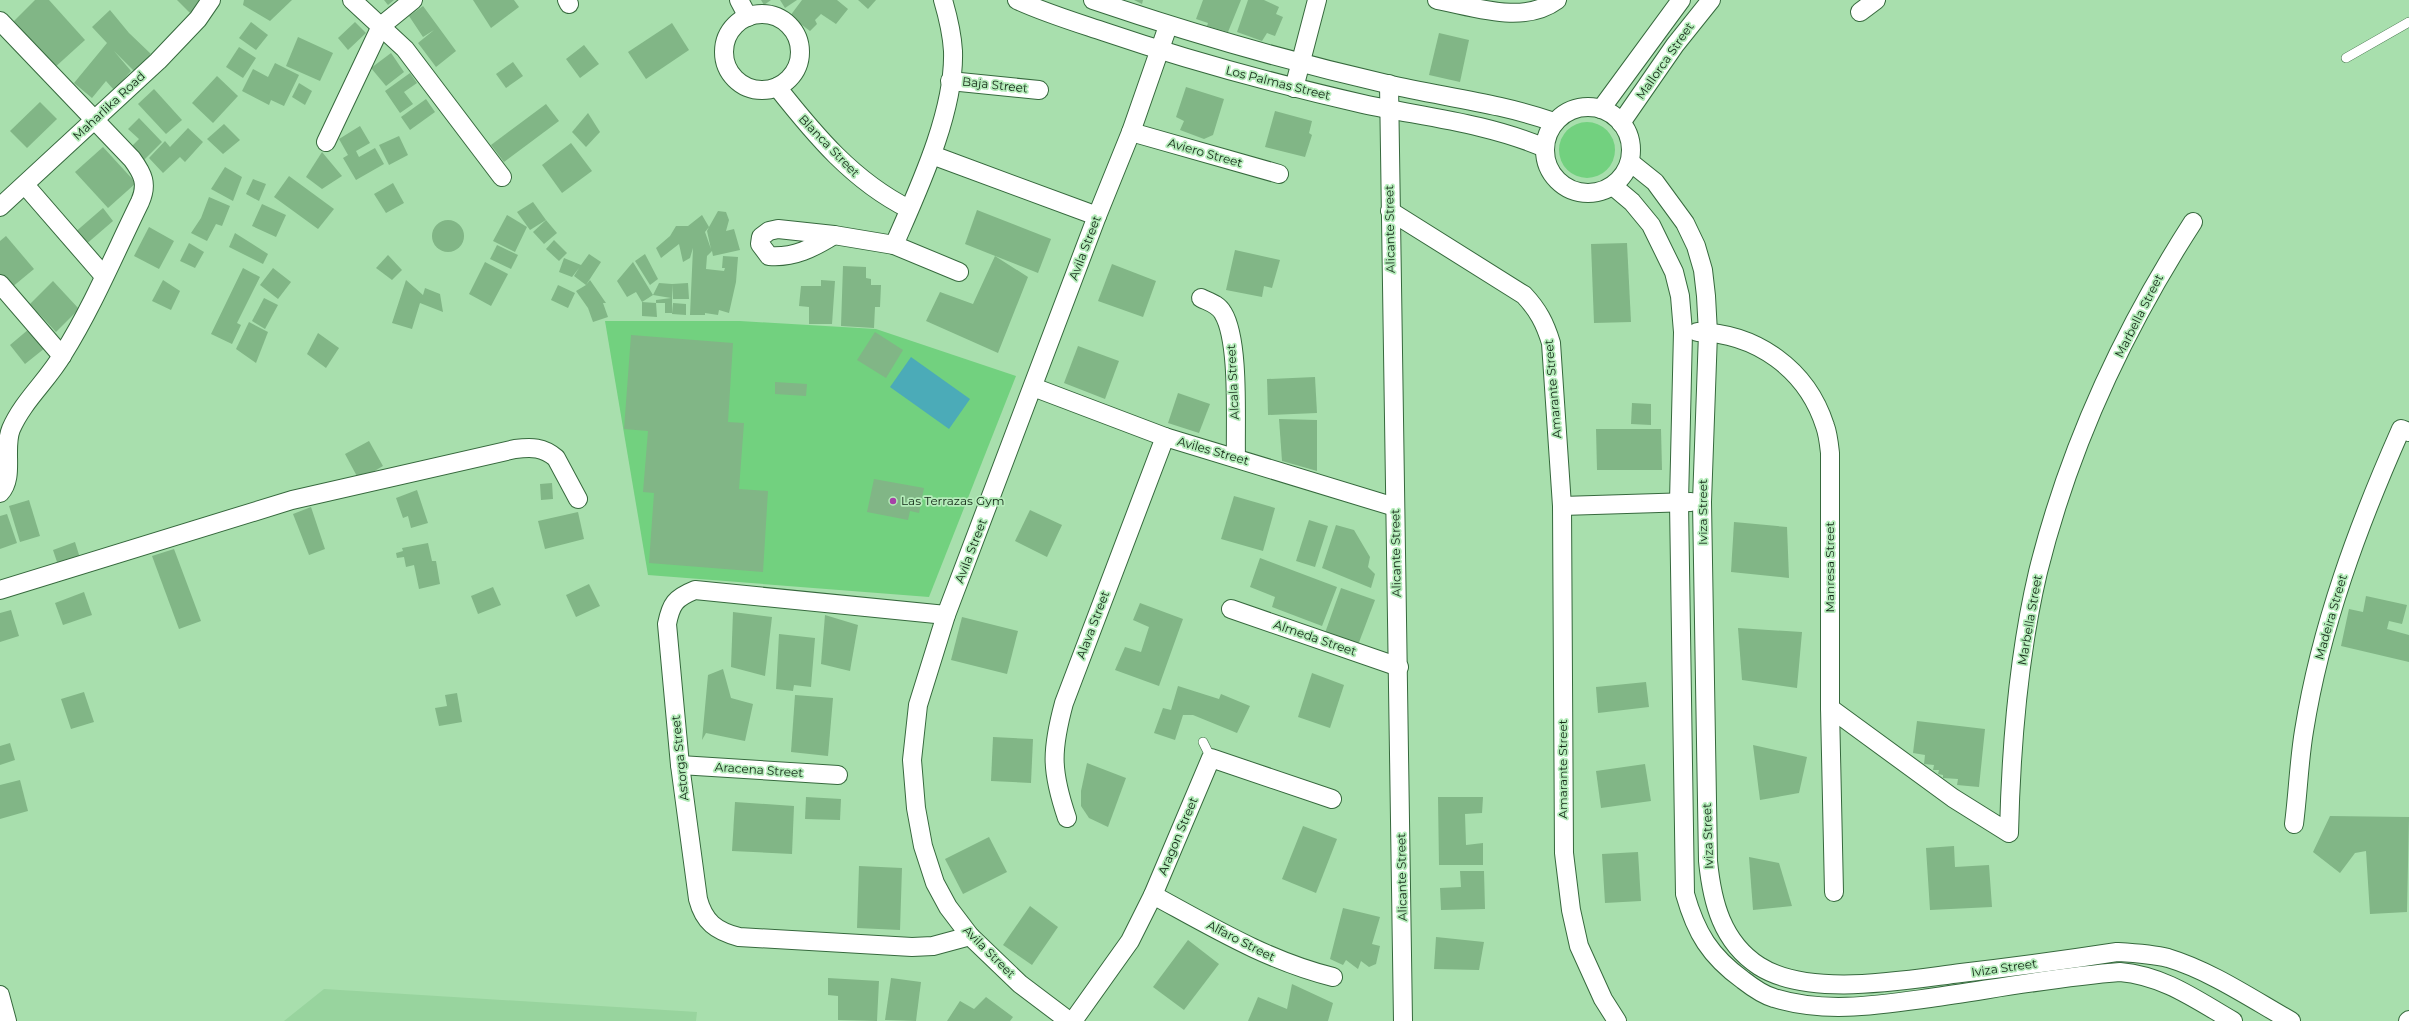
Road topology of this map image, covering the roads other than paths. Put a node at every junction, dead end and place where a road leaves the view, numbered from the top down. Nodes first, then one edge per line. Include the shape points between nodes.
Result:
1 (211, 0) edge
2 (352, 0) edge
3 (414, 0) edge
4 (738, 0) edge
5 (942, 0) edge
6 (1017, 0) edge
7 (1093, 0) edge
8 (1317, 0) edge
9 (1437, 0) edge
10 (1557, 0) edge
11 (1681, 0) edge
12 (1711, 0) edge
13 (1876, 0) edge
14 (1860, 12) dead end
15 (748, 17) junction
16 (0, 21) edge
17 (2409, 22) edge
18 (382, 26) junction
19 (1168, 26) junction
20 (1159, 51) junction
21 (2346, 58) dead end
22 (1300, 63) junction
23 (950, 81) junction
24 (1389, 84) junction
25 (777, 87) junction
26 (1294, 88) junction
27 (1039, 90) dead end
28 (1389, 109) junction
29 (1601, 109) junction
30 (93, 119) junction
31 (1554, 122) junction
32 (1621, 123) junction
33 (1131, 132) junction
34 (326, 142) dead end
35 (1545, 148) junction
36 (932, 155) junction
37 (1630, 162) junction
38 (1279, 174) dead end
39 (502, 177) dead end
40 (25, 185) junction
41 (1613, 186) junction
42 (0, 207) edge
43 (909, 209) junction
44 (1390, 211) junction
45 (1097, 216) junction
46 (2193, 222) dead end
47 (834, 235) dead end
48 (894, 245) junction
49 (959, 272) dead end
50 (104, 276) junction
51 (0, 284) edge
52 (1201, 298) dead end
53 (1684, 332) junction
54 (1708, 332) junction
55 (62, 356) junction
56 (1033, 387) junction
57 (2409, 432) edge
58 (1165, 436) junction
59 (1236, 457) junction
60 (0, 493) edge
61 (578, 499) dead end
62 (1679, 502) junction
63 (1702, 502) junction
64 (1562, 506) junction
65 (1395, 507) junction
66 (0, 590) edge
67 (1231, 609) dead end
68 (946, 615) junction
69 (1399, 667) junction
70 (1830, 708) junction
71 (1203, 742) dead end
72 (1211, 758) junction
73 (680, 765) junction
74 (838, 775) dead end
75 (1332, 799) dead end
76 (1067, 818) dead end
77 (2294, 824) dead end
78 (1834, 892) dead end
79 (1153, 895) junction
80 (970, 936) junction
81 (1333, 977) dead end
82 (0, 995) edge
83 (7, 1021) edge
84 (1069, 1021) edge
85 (1073, 1021) edge
86 (1403, 1021) edge
87 (1617, 1021) edge
88 (2233, 1021) edge
89 (2291, 1021) edge

1 - 30 street, Maharlika Road via 198,19 158,61
2 - 18 street
3 - 18 street
4 - 15 street
5 - 23 street via 950,24 953,51
6 - 20 street, Los Palmas Street
7 - 19 street, Los Palmas Street
8 - 22 street
9 - 10 street via 1518,13 1547,8
11 - 29 street, Mallorca Street
12 - 32 street, Mallorca Street via 1679,40
13 - 14 street
15 - 25 street via 759,14 782,20 791,27 797,38 800,49 795,72
15 - 25 street via 737,24 728,35 725,47 728,67 739,82 751,88 764,90
16 - 30 street
17 - 21 lane
18 - 34 street
18 - 39 street via 405,49
19 - 20 street, Avila Street
19 - 22 street, Los Palmas Street
20 - 26 street, Los Palmas Street
20 - 33 street, Avila Street
22 - 24 street, Los Palmas Street
22 - 26 street
23 - 27 street, Baja Street
23 - 36 street
24 - 28 street, Alicante Street
24 - 31 street, Los Palmas Street via 1488,103
25 - 43 street, Blanca Street via 840,161 885,197
26 - 28 street, Los Palmas Street
28 - 35 street, Los Palmas Street via 1491,129
28 - 44 street, Alicante Street
29 - 31 street via 1576,109
29 - 32 street via 1612,114
30 - 40 street, Maharlika Road
30 - 50 street via 132,159 145,183 140,202
31 - 35 street via 1547,134
32 - 37 street via 1628,134
33 - 38 street, Aviero Street
33 - 45 street, Avila Street
35 - 41 street via 1546,162 1552,174 1567,188 1587,194
36 - 43 street
36 - 45 street
37 - 41 street
37 - 54 street, Iviza Street via 1655,182 1671,202 1696,246 1703,270
40 - 42 street, Maharlika Road
40 - 50 street
41 - 53 street, Iviza Street via 1632,202 1651,225 1664,248 1680,296
43 - 48 street
44 - 64 street, Amarante Street via 1524,295 1536,308 1551,343
44 - 65 street, Alicante Street
45 - 56 street, Avila Street
46 - 70 street, Marbella Street via 2139,311 2081,439 2060,501 2039,571 2016,698 2009,833 1952,798
47 - 48 street
48 - 49 street
50 - 55 street
51 - 55 street
52 - 59 street, Alcala Street via 1217,305 1227,322 1234,353
53 - 54 street, Manresa Street
53 - 62 street, Iviza Street
54 - 63 street, Iviza Street
54 - 70 street, Manresa Street via 1758,345 1778,359 1798,377 1814,398 1826,426 1830,453
55 - 60 street via 15,420 8,440 7,477
56 - 58 street, Aviles Street
56 - 68 street, Avila Street
57 - 77 street, Madeira Street via 2401,429 2380,475 2347,559 2333,604 2304,732
58 - 59 street, Aviles Street
58 - 76 street, Alava Street via 1064,703 1054,737 1057,790
59 - 65 street, Aviles Street
61 - 66 street via 552,454 532,447 515,449 292,500
62 - 63 street
62 - 64 street
62 - 88 street, Iviza Street via 1685,894 1698,932 1713,955 1752,987 1772,998 1799,1004 1828,1007 1881,1005 2120,972 2142,974 2163,981
63 - 89 street, Iviza Street via 1710,882 1715,909 1727,934 1742,953 1776,975 1801,981 1881,983 2116,952 2137,953 2168,958 2197,969
64 - 87 street, Amarante Street via 1564,852 1571,910 1579,946 1603,999
65 - 69 street, Alicante Street
67 - 69 street, Almeda Street
68 - 73 street, Astorga Street via 695,590 682,595 671,607 667,624
68 - 80 street, Avila Street via 918,706 912,760 916,808 923,846 935,883 948,907
69 - 86 street, Alicante Street
70 - 78 street, Manresa Street
71 - 72 lane
72 - 75 street
72 - 79 street, Aragon Street
73 - 74 street, Aracena Street
73 - 80 street, Astorga Street via 698,899 702,913 710,924 722,933 739,937 912,947 933,946
79 - 81 street, Alfaro Street via 1263,954
79 - 85 street, Aragon Street via 1130,941
80 - 84 street, Avila Street via 1020,984
82 - 83 street

